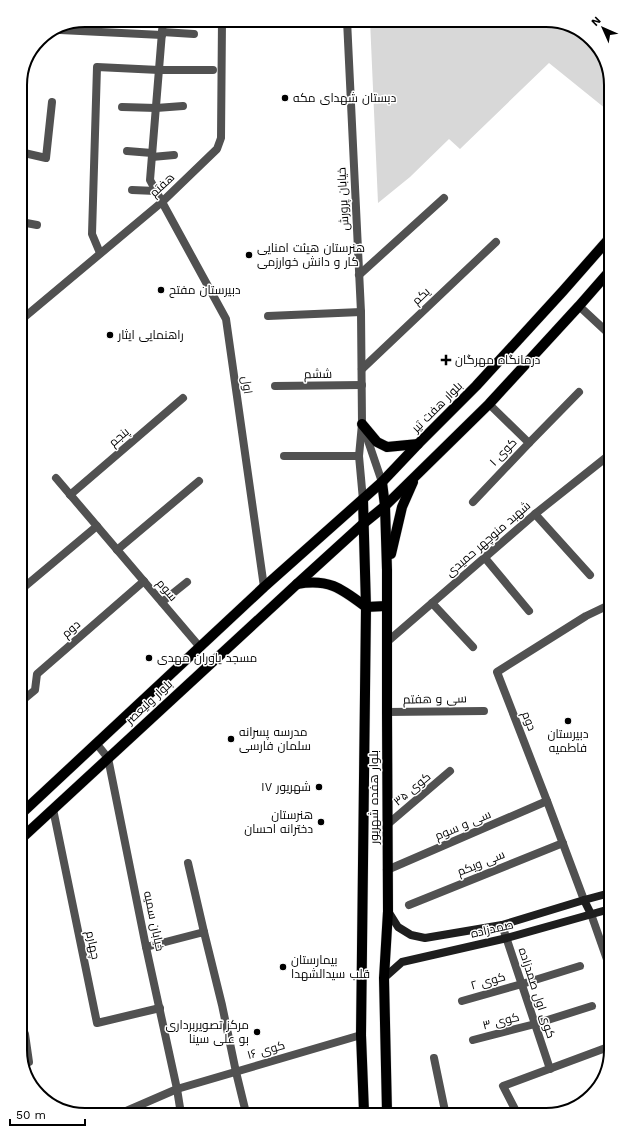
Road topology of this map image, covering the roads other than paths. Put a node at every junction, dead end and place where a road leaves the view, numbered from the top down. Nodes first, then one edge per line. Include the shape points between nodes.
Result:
1 (162, 27) edge
2 (222, 27) edge
3 (347, 27) edge
4 (66, 30) edge
5 (162, 34) junction
6 (194, 34) dead end
7 (159, 70) junction
8 (213, 70) dead end
9 (52, 102) dead end
10 (183, 106) dead end
11 (122, 107) dead end
12 (156, 108) junction
13 (127, 151) dead end
14 (27, 154) edge
15 (152, 155) junction
16 (174, 155) dead end
17 (132, 190) dead end
18 (156, 191) junction
19 (444, 198) dead end
20 (162, 202) junction
21 (27, 223) edge
22 (37, 225) dead end
23 (496, 242) dead end
24 (604, 244) edge
25 (100, 253) junction
26 (359, 275) junction
27 (604, 277) edge
28 (579, 306) junction
29 (361, 312) junction
30 (27, 315) edge
31 (268, 316) dead end
32 (604, 329) edge
33 (362, 368) junction
34 (362, 385) junction
35 (275, 386) dead end
36 (579, 392) dead end
37 (183, 398) dead end
38 (489, 404) junction
39 (362, 424) junction
40 (529, 442) junction
41 (418, 444) junction
42 (284, 456) dead end
43 (359, 456) junction
44 (604, 459) edge
45 (416, 475) junction
46 (56, 478) dead end
47 (199, 481) dead end
48 (382, 482) junction
49 (70, 495) junction
50 (363, 500) junction
51 (473, 502) dead end
52 (385, 506) junction
53 (535, 514) junction
54 (364, 524) junction
55 (97, 526) junction
56 (117, 550) junction
57 (485, 558) junction
58 (387, 570) junction
59 (590, 575) dead end
60 (144, 581) junction
61 (187, 582) dead end
62 (297, 584) junction
63 (27, 585) edge
64 (264, 587) junction
65 (162, 602) junction
66 (432, 603) junction
67 (386, 606) junction
68 (366, 607) junction
69 (604, 607) edge
70 (529, 612) dead end
71 (387, 642) junction
72 (199, 646) junction
73 (473, 647) dead end
74 (27, 697) edge
75 (484, 711) dead end
76 (387, 712) junction
77 (96, 743) junction
78 (108, 758) junction
79 (450, 771) dead end
80 (548, 801) junction
81 (27, 808) edge
82 (53, 809) junction
83 (388, 824) junction
84 (27, 833) edge
85 (563, 843) junction
86 (188, 863) dead end
87 (387, 870) junction
88 (604, 895) edge
89 (584, 900) junction
90 (409, 906) dead end
91 (388, 911) junction
92 (604, 911) edge
93 (591, 914) junction
94 (502, 925) junction
95 (204, 932) junction
96 (507, 938) junction
97 (146, 947) junction
98 (604, 951) edge
99 (580, 966) dead end
100 (384, 978) junction
101 (522, 984) junction
102 (462, 1002) dead end
103 (592, 1006) dead end
104 (160, 1008) junction
105 (535, 1024) junction
106 (361, 1035) junction
107 (473, 1040) dead end
108 (27, 1048) edge
109 (604, 1049) edge
110 (434, 1058) dead end
111 (28, 1062) edge
112 (550, 1069) junction
113 (236, 1072) junction
114 (177, 1089) junction
115 (131, 1108) edge
116 (180, 1108) edge
117 (245, 1108) edge
118 (364, 1108) edge
119 (387, 1108) edge
120 (444, 1108) edge
121 (515, 1108) edge

1 - 5 street, اول
2 - 20 street, هفتم via 221,138 217,149
3 - 26 street, خیابان پرورش
4 - 5 street
5 - 6 street
5 - 7 street, اول
7 - 8 street
7 - 12 street, اول
7 - 25 street via 98,67 92,234
9 - 14 street via 46,158
10 - 12 street
11 - 12 street
12 - 15 street, اول
13 - 15 street
15 - 16 street
15 - 18 street, اول via 150,180
17 - 18 street
18 - 20 street, اول
19 - 26 street
20 - 25 street, هفتم
20 - 64 street, اول via 226,319
21 - 22 street
23 - 33 street, یکم
24 - 41 main road, بلوار هفت تیر via 476,386
25 - 30 street, هفتم
26 - 29 street, خیابان پرورش
27 - 28 main road
28 - 32 street
28 - 38 main road
29 - 31 street
29 - 33 street, خیابان پرورش
33 - 34 street, خیابان پرورش
34 - 35 street, ششم
34 - 39 street, خیابان پرورش
36 - 40 street
37 - 49 street, پنجم
38 - 40 street, کوی ۱
38 - 45 main road
39 - 41 main road via 377,442 387,447
39 - 43 street, خیابان پرورش
39 - 48 street, خیابان پرورش
40 - 51 street, کوی ۱
41 - 48 main road, بلوار هفت تیر
42 - 43 street
43 - 50 street, خیابان پرورش
44 - 53 street, شهبد منوچهر حمیدی
45 - 52 main road
45 - 58 main road via 402,507
46 - 49 street, سوم
47 - 56 street
48 - 50 main road, بلوار هفت تیر
48 - 52 main road, بلوار هفده شهریور
49 - 55 street, سوم
50 - 54 main road, بلوار هفده شهریور
50 - 64 main road, بلوار ولیعصر
52 - 54 main road
52 - 58 main road, بلوار هفده شهریور
53 - 57 street, شهبد منوچهر حمیدی
53 - 59 street
54 - 62 main road, بلوار ولیعصر
54 - 68 main road, بلوار هفده شهریور
55 - 56 street, سوم
55 - 63 street
56 - 60 street, سوم
57 - 66 street, شهبد منوچهر حمیدی
57 - 70 street
58 - 67 main road, بلوار هفده شهریور
60 - 65 street, سوم
60 - 74 street, دوم via 37,674 35,690
61 - 65 street
62 - 68 main road via 309,582 336,586
62 - 78 main road, بلوار ولیعصر
64 - 72 main road, بلوار ولیعصر
65 - 72 street, سوم
66 - 71 street, شهبد منوچهر حمیدی
66 - 73 street
67 - 68 main road
67 - 71 main road, بلوار هفده شهریور
68 - 106 main road, بلوار هفده شهریور
69 - 80 street, دوم via 497,672
71 - 76 main road, بلوار هفده شهریور
72 - 77 main road, بلوار ولیعصر
75 - 76 street, سی و هفتم
76 - 83 main road, بلوار هفده شهریور
77 - 78 street
77 - 81 main road, بلوار ولیعصر
78 - 82 main road, بلوار ولیعصر
78 - 97 street, خیابان سمیه
79 - 83 street, کوی ۳۵
80 - 85 street, دوم
80 - 87 street, سی و سوم
82 - 84 main road, بلوار ولیعصر
82 - 104 street, چهارم via 97,1023
83 - 87 main road, بلوار هفده شهریور
85 - 89 street, دوم
85 - 90 street, سی ویکم
86 - 95 street
87 - 91 main road, بلوار هفده شهریور
88 - 89 main road, صمدزاده
89 - 93 main road
89 - 94 main road, صمدزاده
91 - 94 main road, صمدزاده via 398,927 411,935 425,938
91 - 100 main road, بلوار هفده شهریور
92 - 93 main road, صمدزاده
93 - 96 main road, صمدزاده
93 - 98 street
94 - 96 street, کوی اول صمدزاده
95 - 97 street
95 - 113 street
96 - 100 main road, صمدزاده via 402,962
96 - 101 street, کوی اول صمدزاده
97 - 104 street, خیابان سمیه
99 - 101 street, کوی ۲
100 - 119 main road, بلوار هفده شهریور
101 - 102 street, کوی ۲
101 - 105 street, کوی اول صمدزاده
103 - 105 street, کوی ۳
104 - 114 street, خیابان سمیه
105 - 107 street, کوی ۳
105 - 112 street, کوی اول صمدزاده
106 - 113 street, کوی ۱۶
106 - 118 main road, بلوار هفده شهریور
108 - 111 street
109 - 112 street
110 - 120 street
112 - 121 street via 503,1086
113 - 114 street, کوی ۱۶
113 - 117 street
114 - 115 street
114 - 116 street, خیابان سمیه

